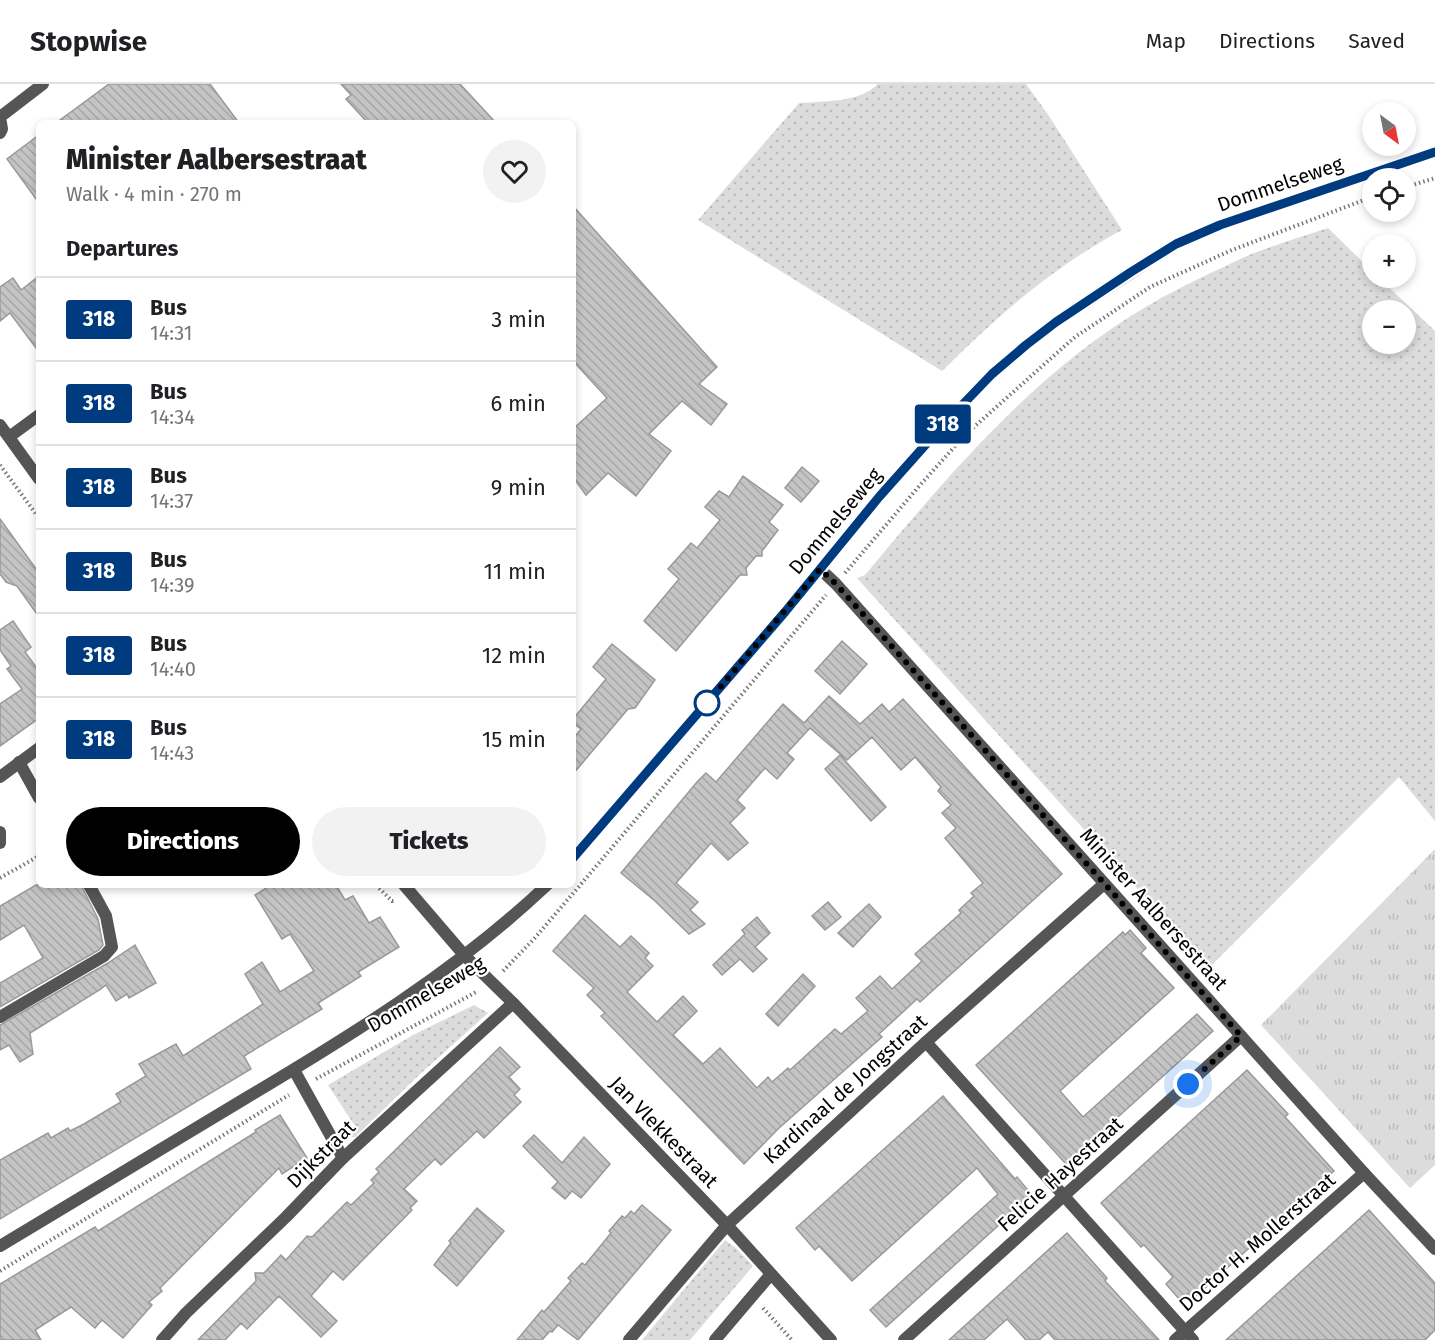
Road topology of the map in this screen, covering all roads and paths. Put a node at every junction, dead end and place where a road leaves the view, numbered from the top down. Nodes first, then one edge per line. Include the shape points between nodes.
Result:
1 (43, 84) edge
2 (0, 133) edge
3 (1435, 152) edge
4 (1435, 178) edge
5 (1416, 184) edge
6 (1362, 201) edge
7 (36, 417) edge
8 (0, 425) edge
9 (9, 437) junction
10 (0, 465) edge
11 (36, 475) edge
12 (36, 514) edge
13 (820, 569) junction
14 (836, 584) junction
15 (36, 750) edge
16 (19, 762) junction
17 (0, 777) edge
18 (36, 793) edge
19 (0, 832) edge
20 (0, 843) edge
21 (576, 855) edge
22 (36, 858) edge
23 (0, 878) edge
24 (1104, 884) junction
25 (90, 888) edge
26 (407, 888) edge
27 (544, 888) edge
28 (465, 956) junction
29 (490, 983) junction
30 (513, 1003) junction
31 (0, 1017) edge
32 (1241, 1036) junction
33 (926, 1042) junction
34 (294, 1070) junction
35 (303, 1086) junction
36 (343, 1158) junction
37 (1364, 1173) junction
38 (1064, 1196) junction
39 (726, 1225) junction
40 (0, 1246) edge
41 (1435, 1249) edge
42 (0, 1271) edge
43 (771, 1274) junction
44 (758, 1302) dead end
45 (1184, 1337) edge
46 (162, 1340) edge
47 (629, 1340) edge
48 (715, 1340) edge
49 (792, 1340) edge
50 (831, 1340) edge
51 (904, 1340) edge

1 - 2 street via 0,117
3 - 13 street, Dommelseweg via 1220,225 1176,244 1056,322 992,374 951,416
4 - 5 path
6 - 14 path, Dommelseweg via 1232,250 1150,287 1075,337 966,434
7 - 9 street
8 - 9 street
9 - 11 street
10 - 12 path
13 - 14 street, Minister Aalbersestraat
13 - 21 street, Dommelseweg
14 - 24 street, Minister Aalbersestraat
14 - 29 path, Dommelseweg via 533,940
15 - 16 street
16 - 17 street
16 - 18 street
19 - 20 street
22 - 23 path
24 - 32 street, Minister Aalbersestraat
24 - 33 street, Kardinaal de Jongstraat
25 - 31 street via 106,916 112,947 104,956
26 - 28 street, Jan Vlekkestraat
27 - 28 street, Dommelseweg
28 - 29 street, Jan Vlekkestraat
28 - 34 street, Dommelseweg
29 - 30 street, Jan Vlekkestraat
29 - 35 path, Dommelseweg
30 - 36 street, Dijkstraat
30 - 39 street, Jan Vlekkestraat
32 - 37 street, Minister Aalbersestraat
32 - 38 street, Felicie Hayestraat
33 - 38 street
33 - 39 street, Kardinaal de Jongstraat
34 - 35 street
34 - 40 street, Dommelseweg
35 - 36 street
35 - 42 path, Dommelseweg
36 - 46 street, Dijkstraat
37 - 41 street, Minister Aalbersestraat
37 - 45 street, Doctor H. Mollerstraat
38 - 45 street
38 - 51 street, Felicie Hayestraat
39 - 43 street, Jan Vlekkestraat
39 - 47 street, Kardinaal de Jongstraat
43 - 48 street
43 - 50 street, Jan Vlekkestraat
44 - 49 path

